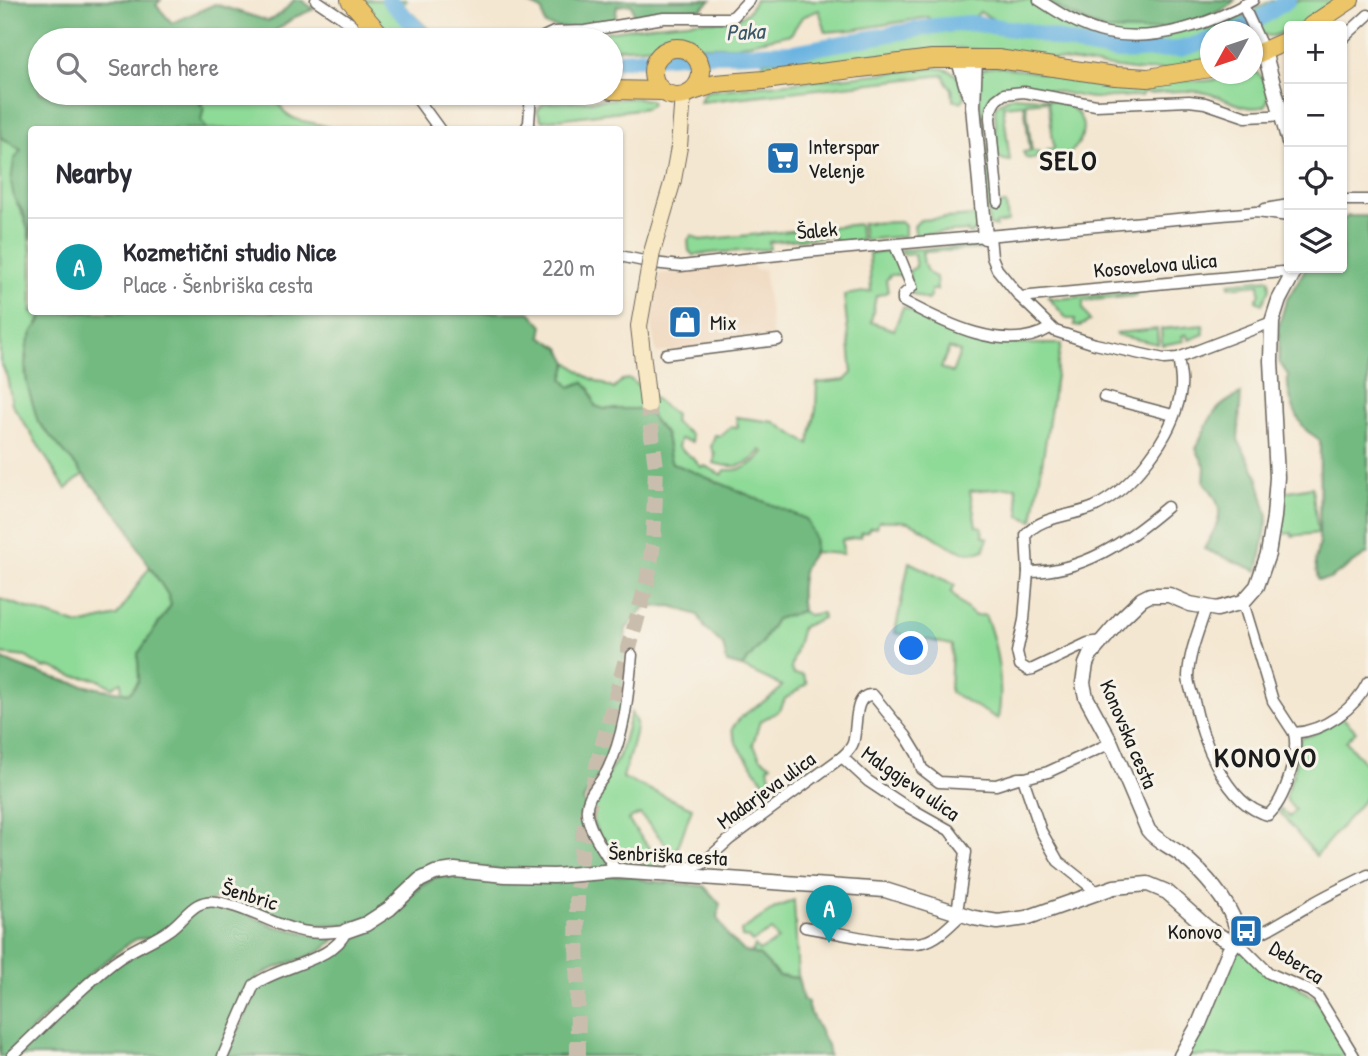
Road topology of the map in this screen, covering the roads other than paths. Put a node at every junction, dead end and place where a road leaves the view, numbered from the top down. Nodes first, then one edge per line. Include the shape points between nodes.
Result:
1 (316, 0) edge
2 (350, 0) edge
3 (749, 0) edge
4 (1039, 0) edge
5 (1350, 0) edge
6 (1248, 7) edge
7 (1368, 15) edge
8 (1318, 21) edge
9 (355, 28) edge
10 (374, 28) edge
11 (603, 28) edge
12 (1347, 34) edge
13 (1284, 42) edge
14 (1263, 51) edge
15 (967, 59) junction
16 (1263, 64) edge
17 (1200, 70) edge
18 (657, 72) junction
19 (697, 78) junction
20 (623, 90) edge
21 (422, 105) edge
22 (530, 105) edge
23 (1284, 112) edge
24 (1284, 116) edge
25 (437, 126) edge
26 (527, 126) edge
27 (1368, 200) edge
28 (1347, 201) edge
29 (999, 202) dead end
30 (1356, 202) junction
31 (1284, 206) edge
32 (1347, 206) edge
33 (1256, 212) junction
34 (1284, 215) edge
35 (988, 237) junction
36 (895, 245) junction
37 (623, 257) edge
38 (1284, 272) edge
39 (1294, 273) edge
40 (1020, 297) junction
41 (1272, 322) junction
42 (1050, 328) junction
43 (778, 340) dead end
44 (666, 354) dead end
45 (1178, 358) junction
46 (1104, 397) dead end
47 (648, 405) tunnel mouth
48 (1173, 415) junction
49 (1167, 508) dead end
50 (1028, 572) junction
51 (1242, 602) junction
52 (1206, 608) junction
53 (1101, 641) junction
54 (632, 655) dead end
55 (1368, 682) edge
56 (1294, 733) junction
57 (1111, 743) junction
58 (842, 757) junction
59 (1023, 778) junction
60 (616, 871) junction
61 (1368, 875) edge
62 (1097, 892) junction
63 (959, 913) junction
64 (805, 927) dead end
65 (346, 931) junction
66 (1237, 941) junction
67 (12, 1056) edge
68 (223, 1056) edge
69 (1181, 1056) edge
70 (1354, 1056) edge

1 - 9 street
2 - 10 main road
3 - 11 street via 729,18 664,18
4 - 6 street via 1066,17 1124,35 1187,28
5 - 8 main road
7 - 12 street
13 - 14 main road
15 - 17 main road via 1147,78
15 - 19 main road via 896,62 764,80
15 - 35 street
16 - 23 street
18 - 19 main road via 668,95
18 - 19 main road via 675,47
18 - 20 main road via 646,85
19 - 47 main road, bridge via 652,252 639,326
21 - 25 street
22 - 26 street
24 - 29 street via 1245,117 1189,101 1096,105 1024,92 1004,94 992,107 990,118
27 - 30 street
28 - 30 street
30 - 32 street
31 - 33 street
33 - 34 street
33 - 35 street, Šalek
35 - 36 street, Šalek
35 - 40 street via 997,269
36 - 37 street, Šalek via 681,265
36 - 42 street via 912,287 903,295 903,302 964,331 1022,338
38 - 40 street, Kosovelova ulica
39 - 41 street
40 - 42 street
41 - 45 street
41 - 51 street via 1274,517 1262,574
42 - 45 street via 1095,344
43 - 44 street
45 - 48 street via 1181,393
46 - 48 street
48 - 50 street via 1150,458 1116,492 1094,506 1035,525 1026,534
49 - 50 street via 1135,534 1087,561 1057,571
50 - 53 street via 1017,652 1024,669
51 - 52 street, Konovska cesta via 1225,609
51 - 56 street via 1273,701
52 - 53 street, Konovska cesta via 1169,595 1150,595
52 - 56 street via 1188,677 1195,709 1220,771 1258,813 1268,815 1275,810 1291,772
53 - 57 street, Konovska cesta via 1086,664 1083,682 1086,697
54 - 60 street via 616,753 589,796 586,810
55 - 56 street via 1362,695 1334,719
57 - 59 street, Malgajeva ulica via 1048,772
57 - 66 street, Konovska cesta via 1148,830 1186,859 1221,898 1237,927
58 - 59 street, Malgajeva ulica via 852,747 859,703 868,694 906,736 922,769 939,782 996,785
58 - 60 street, Madarjeva ulica via 702,863 686,869 635,866
58 - 63 street, Malgajeva ulica via 868,781 958,840 966,852
59 - 62 street via 1041,831 1058,861
60 - 63 street, Šenbriška cesta via 885,890
60 - 65 street, Šenbriška cesta via 554,876 455,870 435,873 366,924
61 - 66 street via 1271,929
62 - 63 street, Šenbriška cesta via 1016,920 998,922
62 - 66 street, Šenbriška cesta via 1135,884 1156,886 1211,931
63 - 64 street via 943,931 924,942 902,943
65 - 67 street, Šenbric via 289,928 240,908 205,901 160,936 116,961
65 - 68 street via 336,946 323,954 254,985
66 - 69 street
66 - 70 street, Deberca via 1269,972 1318,997

